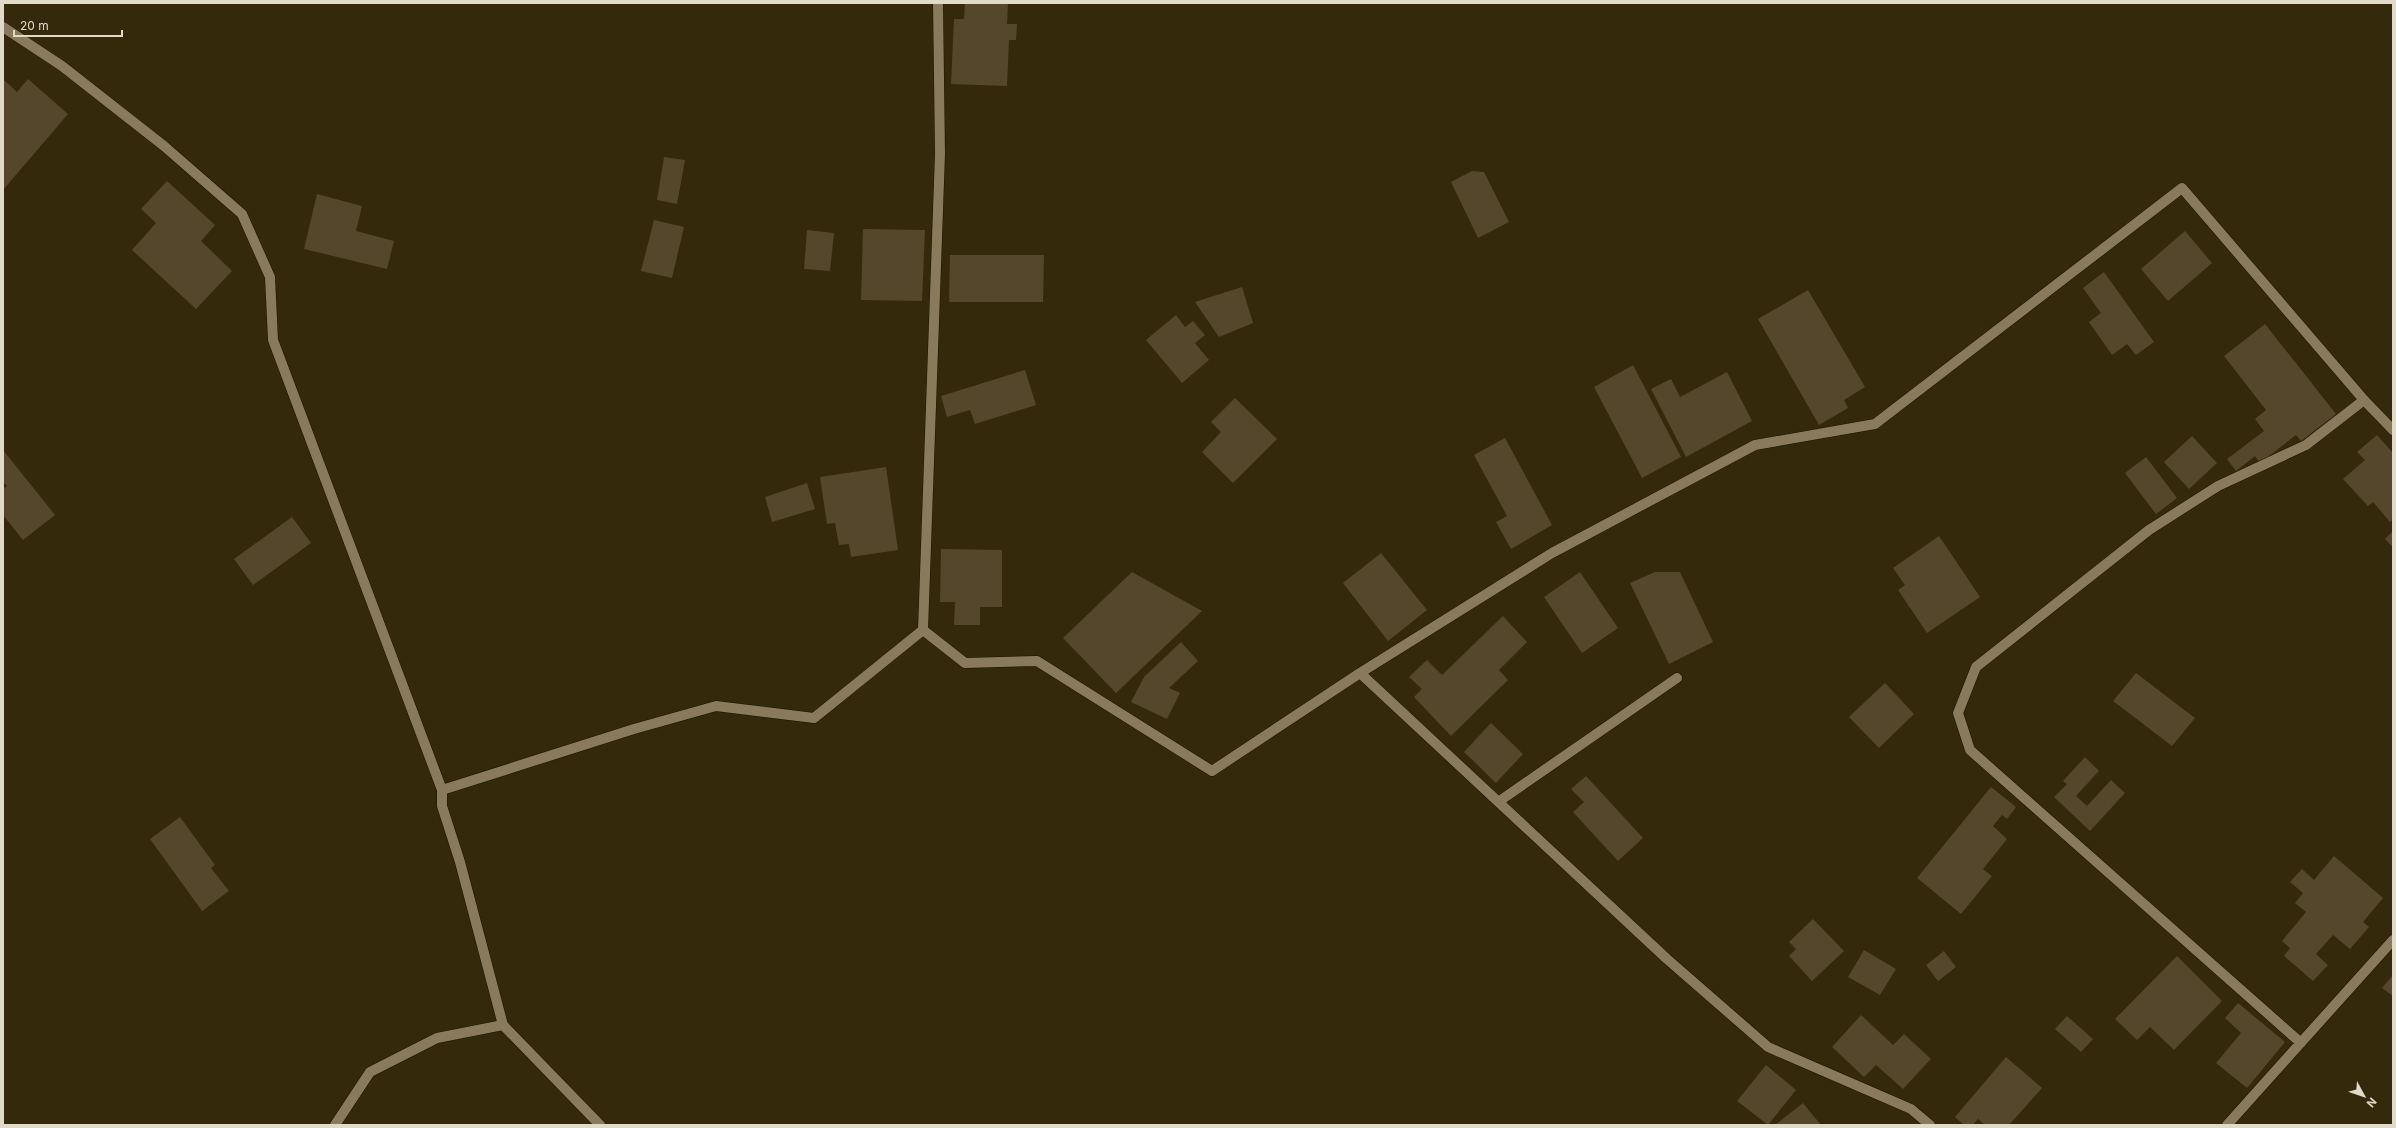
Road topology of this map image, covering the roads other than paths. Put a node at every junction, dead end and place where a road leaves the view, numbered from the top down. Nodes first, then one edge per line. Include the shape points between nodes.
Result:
1 (938, 3) edge
2 (3, 27) edge
3 (2364, 400) junction
4 (2393, 430) edge
5 (923, 630) junction
6 (1360, 673) junction
7 (1677, 678) dead end
8 (442, 790) junction
9 (1498, 802) junction
10 (2393, 940) edge
11 (503, 1025) junction
12 (2301, 1043) junction
13 (335, 1125) edge
14 (600, 1125) edge
15 (1930, 1125) edge
16 (2227, 1125) edge

1 - 5 street via 940,154
2 - 8 street via 62,66 164,146 242,214 270,277 273,340
3 - 4 street
3 - 6 street via 2182,188 1875,424 1755,445 1552,553
3 - 12 street via 2306,445 2218,486 2149,530 1976,667 1958,713 1970,750
5 - 6 street via 965,663 1037,661 1212,771
5 - 8 street via 814,718 716,706 634,729
6 - 9 street
7 - 9 street
8 - 11 street via 442,806 460,862
9 - 15 street via 1667,959 1768,1047 1911,1109
10 - 12 street
11 - 13 street via 437,1038 370,1072
11 - 14 street
12 - 16 street

